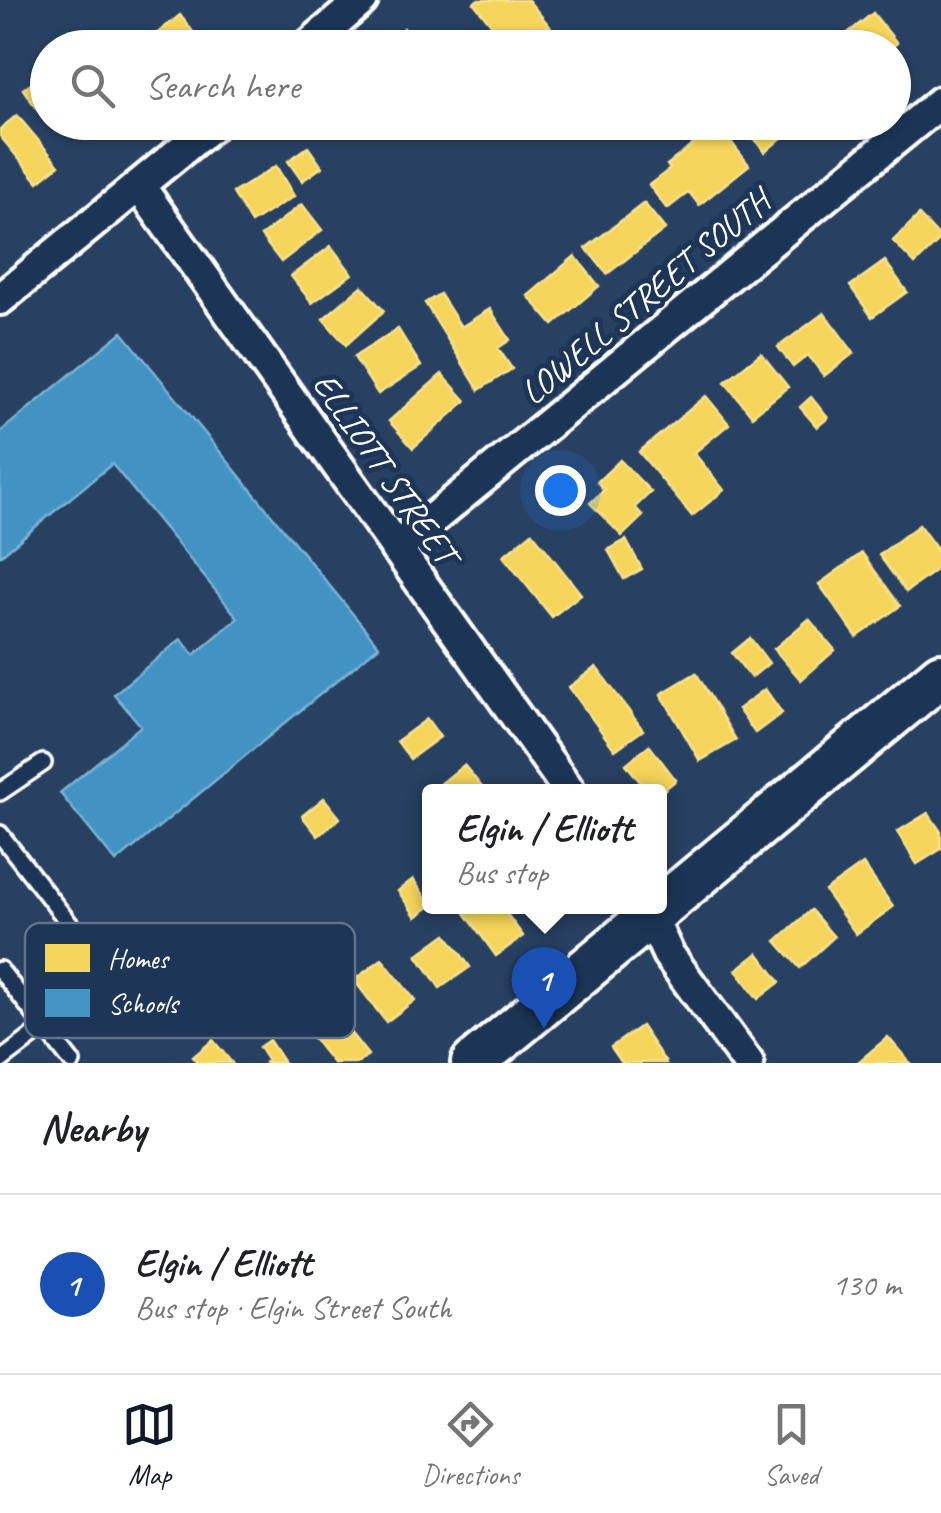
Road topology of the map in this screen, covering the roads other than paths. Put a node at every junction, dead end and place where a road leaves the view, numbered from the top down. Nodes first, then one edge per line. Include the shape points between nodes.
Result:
1 (357, 2) edge
2 (326, 30) edge
3 (941, 102) edge
4 (911, 127) edge
5 (195, 140) edge
6 (895, 140) edge
7 (140, 186) junction
8 (0, 299) edge
9 (396, 548) junction
10 (941, 674) edge
11 (43, 763) dead end
12 (564, 784) edge
13 (0, 792) edge
14 (0, 834) edge
15 (667, 896) edge
16 (645, 914) edge
17 (649, 914) edge
18 (69, 923) edge
19 (0, 970) edge
20 (25, 1002) edge
21 (30, 1038) edge
22 (53, 1038) edge
23 (0, 1061) edge
24 (72, 1062) edge
25 (472, 1063) edge
26 (748, 1063) edge

1 - 2 street
3 - 4 street, LOWELL STREET SOUTH
5 - 7 street
6 - 9 street, LOWELL STREET SOUTH
7 - 8 street
7 - 9 street, ELLIOTT STREET
9 - 12 street, ELLIOTT STREET
10 - 15 street
11 - 13 lane
14 - 18 lane
16 - 25 street
17 - 26 street via 668,954
19 - 20 lane
21 - 23 lane
22 - 24 lane

